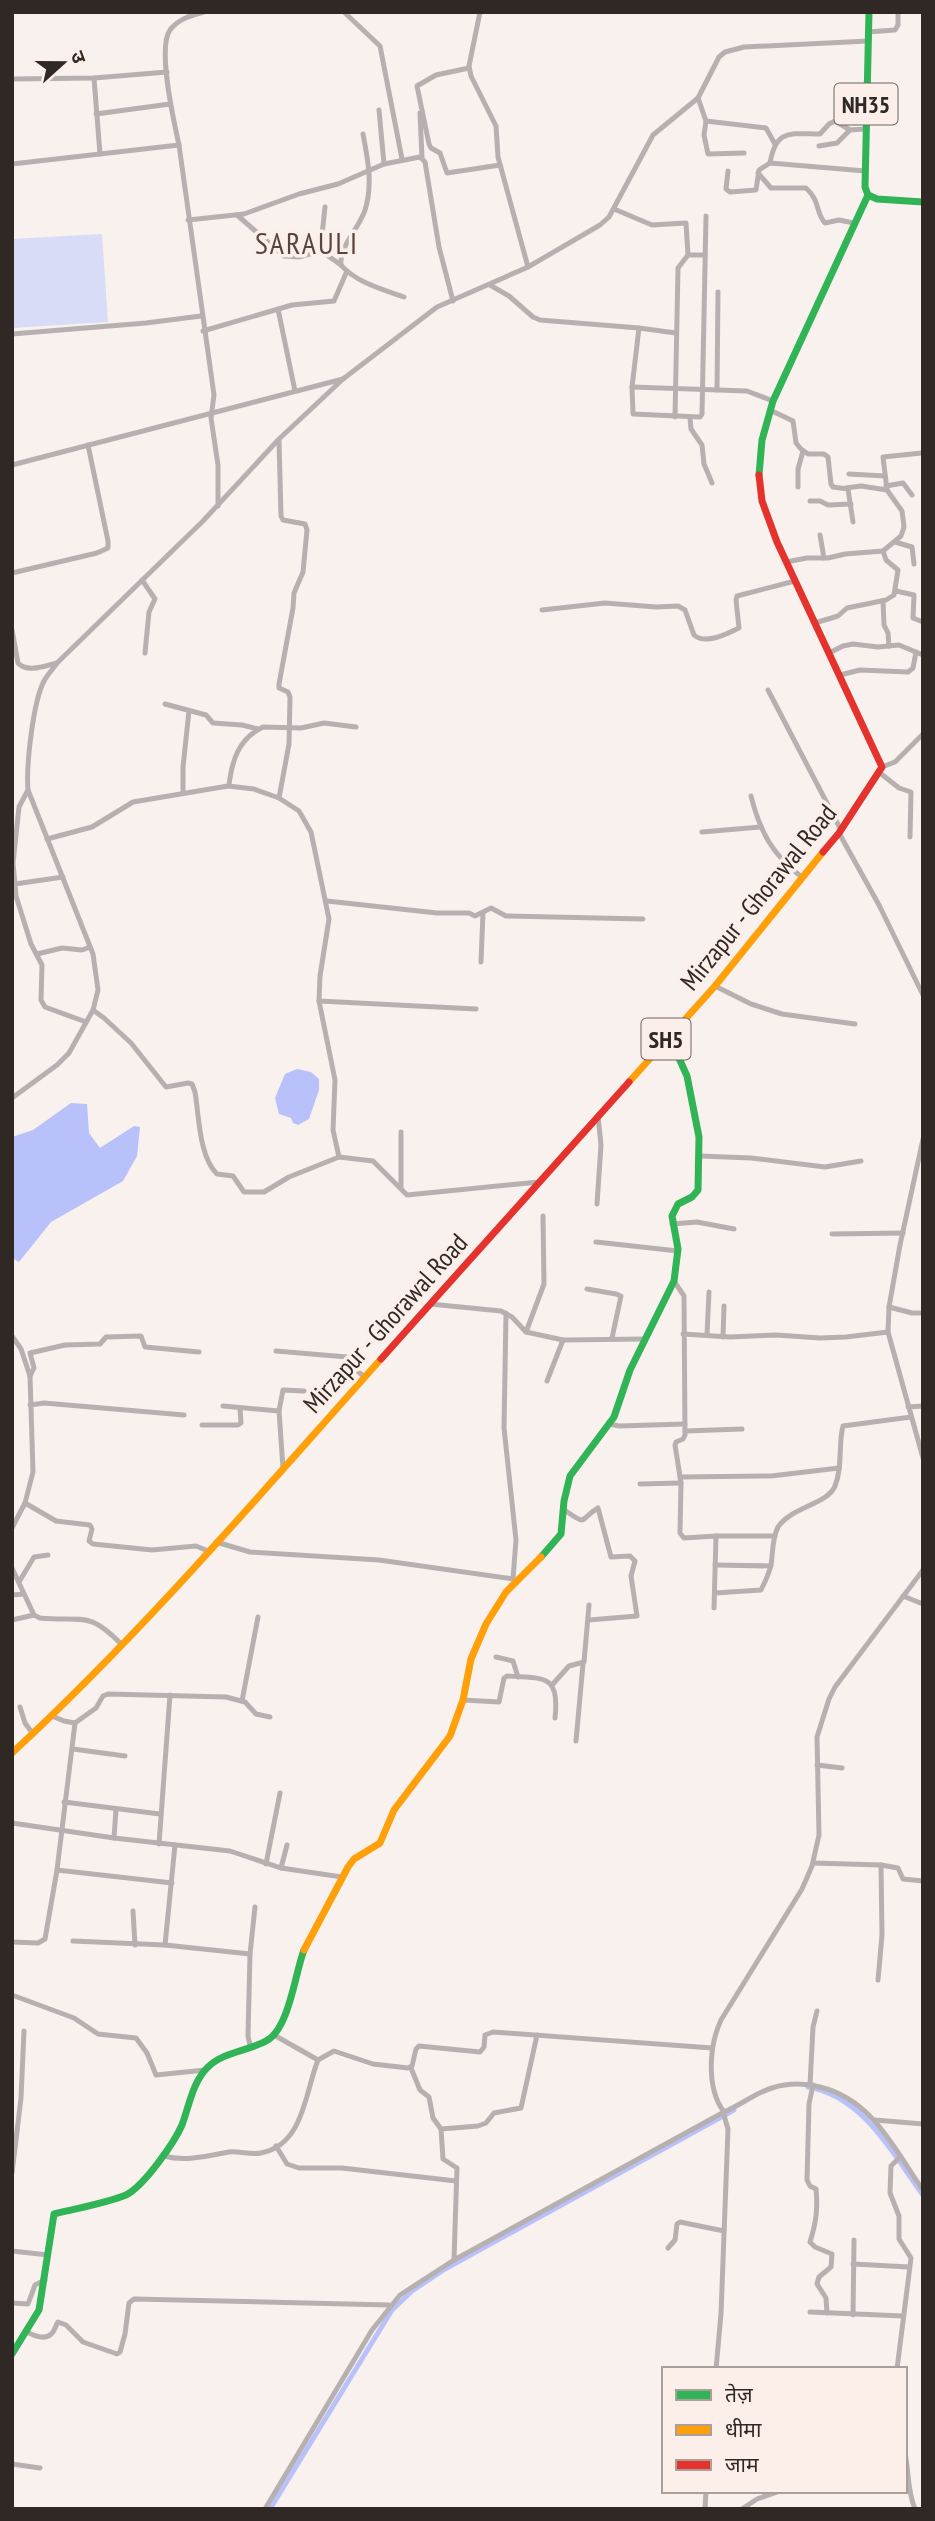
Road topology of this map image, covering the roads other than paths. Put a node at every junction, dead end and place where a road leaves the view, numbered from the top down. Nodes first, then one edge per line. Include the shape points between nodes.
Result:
1 (204, 12) edge
2 (344, 12) edge
3 (480, 12) edge
4 (869, 12) edge
5 (898, 12) edge
6 (868, 32) junction
7 (868, 41) junction
8 (469, 68) junction
9 (167, 72) junction
10 (94, 78) junction
11 (12, 79) edge
12 (698, 98) junction
13 (420, 103) junction
14 (170, 104) junction
15 (379, 110) dead end
16 (96, 114) junction
17 (706, 121) junction
18 (865, 129) junction
19 (850, 130) junction
20 (363, 134) dead end
21 (775, 144) junction
22 (178, 145) junction
23 (819, 146) dead end
24 (744, 153) dead end
25 (100, 154) junction
26 (422, 158) junction
27 (402, 159) junction
28 (770, 163) junction
29 (12, 164) edge
30 (384, 164) junction
31 (500, 165) junction
32 (369, 169) junction
33 (728, 171) dead end
34 (865, 171) junction
35 (758, 173) junction
36 (868, 195) junction
37 (919, 202) edge
38 (325, 207) dead end
39 (614, 209) junction
40 (237, 215) junction
41 (706, 216) dead end
42 (188, 220) junction
43 (854, 223) junction
44 (323, 252) junction
45 (688, 255) junction
46 (705, 255) junction
47 (341, 265) junction
48 (528, 267) junction
49 (346, 271) junction
50 (490, 285) junction
51 (718, 292) dead end
52 (404, 297) dead end
53 (453, 301) junction
54 (278, 309) junction
55 (201, 316) junction
56 (639, 328) junction
57 (204, 331) junction
58 (676, 333) junction
59 (12, 334) edge
60 (343, 379) junction
61 (632, 387) junction
62 (676, 389) junction
63 (701, 390) junction
64 (717, 390) junction
65 (295, 391) junction
66 (773, 401) junction
67 (770, 410) junction
68 (212, 412) junction
69 (675, 417) junction
70 (690, 418) junction
71 (279, 439) junction
72 (88, 445) junction
73 (803, 451) junction
74 (922, 453) edge
75 (12, 465) edge
76 (849, 474) dead end
77 (885, 476) junction
78 (712, 483) dead end
79 (797, 487) dead end
80 (846, 488) junction
81 (887, 488) junction
82 (912, 495) dead end
83 (810, 501) dead end
84 (851, 505) junction
85 (218, 506) junction
86 (853, 522) dead end
87 (820, 535) dead end
88 (895, 542) junction
89 (883, 551) junction
90 (824, 558) junction
91 (786, 562) junction
92 (914, 564) dead end
93 (12, 573) edge
94 (142, 580) junction
95 (795, 581) junction
96 (896, 591) junction
97 (883, 601) junction
98 (542, 610) dead end
99 (923, 622) edge
100 (815, 623) junction
101 (12, 630) edge
102 (889, 646) junction
103 (916, 652) junction
104 (145, 653) dead end
105 (829, 653) junction
106 (923, 655) edge
107 (57, 663) junction
108 (840, 675) junction
109 (768, 690) dead end
110 (165, 704) dead end
111 (189, 711) junction
112 (288, 727) junction
113 (356, 727) dead end
114 (258, 729) junction
115 (922, 738) edge
116 (881, 770) junction
117 (229, 785) junction
118 (28, 790) junction
119 (183, 792) junction
120 (751, 796) dead end
121 (279, 798) junction
122 (760, 827) junction
123 (702, 832) dead end
124 (840, 832) junction
125 (909, 836) dead end
126 (47, 839) junction
127 (63, 877) junction
128 (803, 878) junction
129 (14, 887) edge
130 (327, 901) junction
131 (483, 913) junction
132 (643, 919) dead end
133 (90, 947) junction
134 (37, 954) junction
135 (481, 962) dead end
136 (715, 986) junction
137 (923, 995) edge
138 (319, 1001) junction
139 (477, 1009) dead end
140 (93, 1010) junction
141 (86, 1022) junction
142 (855, 1024) dead end
143 (669, 1036) junction
144 (12, 1098) edge
145 (598, 1116) junction
146 (401, 1132) dead end
147 (923, 1139) edge
148 (700, 1156) junction
149 (339, 1157) junction
150 (861, 1161) dead end
151 (539, 1182) junction
152 (401, 1189) junction
153 (597, 1204) dead end
154 (542, 1216) dead end
155 (672, 1223) junction
156 (734, 1230) dead end
157 (903, 1233) junction
158 (832, 1234) dead end
159 (596, 1242) dead end
160 (678, 1251) junction
161 (674, 1281) junction
162 (587, 1289) dead end
163 (709, 1292) dead end
164 (429, 1304) junction
165 (724, 1306) dead end
166 (892, 1308) junction
167 (506, 1313) junction
168 (923, 1314) edge
169 (526, 1332) junction
170 (888, 1332) junction
171 (684, 1334) junction
172 (707, 1335) junction
173 (12, 1336) edge
174 (723, 1336) junction
175 (612, 1338) junction
176 (645, 1339) junction
177 (563, 1340) junction
178 (276, 1351) dead end
179 (199, 1352) dead end
180 (30, 1376) junction
181 (365, 1377) junction
182 (547, 1381) dead end
183 (304, 1391) dead end
184 (30, 1405) junction
185 (223, 1406) dead end
186 (910, 1406) junction
187 (923, 1406) edge
188 (240, 1408) junction
189 (279, 1410) junction
190 (184, 1415) dead end
191 (911, 1417) junction
192 (610, 1424) junction
193 (202, 1425) dead end
194 (685, 1428) junction
195 (742, 1429) dead end
196 (923, 1458) edge
197 (283, 1468) junction
198 (839, 1468) junction
199 (680, 1480) junction
200 (640, 1484) dead end
201 (25, 1503) junction
202 (563, 1509) junction
203 (12, 1528) edge
204 (716, 1536) junction
205 (775, 1536) junction
206 (216, 1542) junction
207 (208, 1551) junction
208 (48, 1555) dead end
209 (715, 1565) junction
210 (771, 1566) junction
211 (12, 1568) edge
212 (923, 1570) edge
213 (514, 1580) junction
214 (19, 1582) junction
215 (715, 1593) junction
216 (24, 1594) junction
217 (12, 1595) edge
218 (903, 1596) junction
219 (922, 1602) edge
220 (589, 1605) dead end
221 (714, 1608) dead end
222 (34, 1615) junction
223 (258, 1617) dead end
224 (589, 1619) junction
225 (12, 1620) edge
226 (122, 1645) junction
227 (496, 1657) dead end
228 (583, 1664) junction
229 (518, 1677) junction
230 (552, 1685) junction
231 (170, 1695) junction
232 (463, 1700) junction
233 (242, 1701) junction
234 (20, 1707) dead end
235 (52, 1716) junction
236 (270, 1717) dead end
237 (555, 1718) dead end
238 (75, 1723) junction
239 (33, 1734) junction
240 (576, 1741) dead end
241 (73, 1749) junction
242 (13, 1751) edge
243 (125, 1756) dead end
244 (817, 1765) junction
245 (842, 1768) dead end
246 (280, 1793) dead end
247 (64, 1802) junction
248 (116, 1809) junction
249 (160, 1814) junction
250 (12, 1823) edge
251 (61, 1830) junction
252 (114, 1838) junction
253 (159, 1843) junction
254 (175, 1845) junction
255 (287, 1845) dead end
256 (815, 1863) junction
257 (266, 1864) junction
258 (881, 1865) junction
259 (281, 1868) junction
260 (57, 1870) junction
261 (342, 1877) junction
262 (923, 1881) edge
263 (172, 1883) junction
264 (255, 1907) dead end
265 (133, 1911) dead end
266 (73, 1941) dead end
267 (12, 1942) edge
268 (135, 1945) junction
269 (165, 1945) junction
270 (250, 1954) junction
271 (878, 1980) dead end
272 (12, 1995) edge
273 (817, 2011) dead end
274 (24, 2031) dead end
275 (274, 2035) junction
276 (537, 2035) junction
277 (250, 2045) junction
278 (712, 2048) junction
279 (318, 2060) junction
280 (411, 2068) junction
281 (205, 2070) junction
282 (812, 2087) junction
283 (725, 2112) junction
284 (875, 2120) junction
285 (923, 2124) edge
286 (441, 2129) junction
287 (276, 2146) junction
288 (164, 2155) junction
289 (897, 2159) junction
290 (12, 2173) edge
291 (456, 2180) junction
292 (923, 2190) edge
293 (724, 2231) junction
294 (854, 2240) dead end
295 (668, 2248) dead end
296 (12, 2251) edge
297 (48, 2255) junction
298 (454, 2260) junction
299 (853, 2264) junction
300 (909, 2267) junction
301 (45, 2280) junction
302 (12, 2303) edge
303 (390, 2305) junction
304 (810, 2312) dead end
305 (827, 2313) junction
306 (853, 2315) junction
307 (903, 2316) junction
308 (25, 2331) junction
309 (12, 2354) edge
310 (716, 2367) edge
311 (897, 2367) edge
312 (12, 2464) edge
313 (40, 2468) dead end
314 (907, 2474) edge
315 (774, 2493) edge
316 (265, 2509) edge
317 (742, 2509) edge
318 (915, 2509) edge

1 - 9 street via 180,21 169,31
2 - 27 street via 381,49
3 - 8 street
4 - 6 main road, NH35
5 - 6 street via 895,30
6 - 7 main road, NH35
7 - 12 street via 744,47 725,52
7 - 18 main road, NH35
8 - 13 street via 419,83
8 - 31 street via 494,119
9 - 10 street
9 - 14 street
10 - 11 street
10 - 16 street
12 - 17 street
12 - 39 street via 653,135
13 - 26 street
13 - 31 street via 430,147 440,153 446,172
14 - 16 street
14 - 22 street
15 - 30 street
16 - 25 street
17 - 21 street via 766,128
17 - 24 street via 708,154
18 - 19 street
18 - 34 main road, NH35
19 - 21 street via 835,121 820,134 790,133
19 - 23 street via 837,143
20 - 32 street
21 - 28 street
22 - 25 street
22 - 42 street
25 - 29 street
26 - 27 street
26 - 53 street
27 - 30 street
28 - 34 street
28 - 35 street
30 - 32 street
31 - 48 street
32 - 40 street via 333,186
32 - 47 street via 366,209 341,253
33 - 35 street via 726,189 730,192 756,190
34 - 36 main road, NH35
35 - 43 street via 775,189 806,188 816,198 825,223
36 - 37 main road via 877,200
36 - 43 main road
38 - 44 street
39 - 45 street via 649,224 686,223
39 - 48 street via 600,225
40 - 42 street
40 - 44 street via 284,256
41 - 46 street
42 - 55 street
43 - 66 main road
44 - 47 street
45 - 46 street
45 - 58 street via 678,268
46 - 63 street
47 - 49 street
48 - 50 street
49 - 52 street
49 - 54 street via 334,301
50 - 53 street
50 - 56 street via 540,320
51 - 64 street
53 - 60 street via 440,305
54 - 57 street
54 - 65 street
55 - 57 street
55 - 59 street
56 - 58 street
56 - 61 street
57 - 68 street via 214,395
58 - 62 street
60 - 65 street
60 - 71 street
61 - 62 street
61 - 69 street via 633,414
62 - 63 street
62 - 69 street
63 - 64 street
63 - 70 street via 702,416
64 - 66 street via 747,391
65 - 68 street
66 - 67 main road
67 - 73 street via 793,421 796,443
67 - 91 main road via 760,457 760,487
68 - 72 street
68 - 85 street
69 - 70 street
70 - 78 street
71 - 85 street
71 - 112 street via 281,516 305,524 307,530 303,572 293,593 279,684 290,696
72 - 75 street
72 - 93 street via 108,541 105,549
73 - 79 street
73 - 80 street via 826,455 831,486
74 - 77 street via 884,456
76 - 77 street
77 - 81 street
80 - 81 street
80 - 84 street
81 - 82 street via 903,483
81 - 88 street via 902,511 903,532
83 - 84 street
84 - 86 street
85 - 94 street
87 - 90 street
88 - 89 street
88 - 92 street via 912,547
89 - 90 street
89 - 96 street via 898,570
90 - 91 street
91 - 95 main road
94 - 104 street via 155,599 149,612
94 - 107 street
95 - 98 street via 737,596 739,628 701,639 678,606 605,603
95 - 100 main road
96 - 97 street
96 - 99 street via 915,596 913,618
97 - 100 street via 847,608
97 - 102 street
100 - 105 main road
101 - 107 street via 21,667
102 - 103 street
102 - 105 street via 853,644
103 - 106 street
103 - 108 street via 908,672 860,670
105 - 108 main road
107 - 118 street via 38,695
108 - 116 main road
109 - 124 street
110 - 111 street
111 - 114 street via 208,716 214,723
111 - 119 street
112 - 113 street via 339,723
112 - 114 street
112 - 121 street
114 - 117 street via 234,756
115 - 116 street
116 - 124 main road, Mirzapur - Ghorawal Road / SH5
116 - 125 street via 899,788 911,792
117 - 119 street
117 - 121 street
118 - 126 street
118 - 129 street via 19,807
119 - 126 street via 133,802 92,827
120 - 122 street
121 - 130 street via 307,822
122 - 123 street
122 - 128 street via 783,863
124 - 128 main road, Mirzapur - Ghorawal Road / SH5
124 - 137 street
126 - 127 street
127 - 129 street
127 - 133 street
128 - 136 main road, Mirzapur - Ghorawal Road / SH5
129 - 134 street
130 - 131 street via 475,916
130 - 138 street
131 - 132 street via 491,908 506,916
131 - 135 street
133 - 134 street
133 - 140 street via 98,990
134 - 141 street via 42,965 43,1005
136 - 142 street via 782,1014
136 - 143 main road, Mirzapur - Ghorawal Road / SH5
138 - 139 street
138 - 149 street via 335,1080 333,1130
140 - 141 street
140 - 149 street via 131,1043 163,1084 192,1084 211,1166 217,1174 233,1176 244,1192 264,1192
141 - 144 street via 69,1053
143 - 145 main road, Mirzapur - Ghorawal Road / SH5
143 - 148 main road via 690,1086
145 - 151 main road, Mirzapur - Ghorawal Road / SH5
145 - 153 street
146 - 152 street
147 - 157 street
148 - 150 street via 825,1167
148 - 155 main road via 698,1190 675,1207
149 - 152 street via 373,1161
151 - 152 street via 412,1195
151 - 164 main road, Mirzapur - Ghorawal Road / SH5
154 - 169 street via 544,1284
155 - 156 street via 697,1222
155 - 160 main road
157 - 158 street
157 - 166 street
159 - 160 street
160 - 161 main road
161 - 171 street via 684,1296
161 - 176 main road
162 - 175 street via 621,1296
163 - 172 street
164 - 167 street
164 - 181 main road, Mirzapur - Ghorawal Road / SH5
165 - 174 street
166 - 168 street
166 - 170 street
167 - 169 street
167 - 213 street via 504,1428 516,1540
169 - 177 street
170 - 174 street via 846,1337
170 - 186 street
171 - 172 street
171 - 194 street
172 - 174 street
173 - 180 street
175 - 176 street
175 - 177 street
176 - 192 main road
177 - 182 street
178 - 181 street via 359,1358 357,1371
179 - 180 street via 145,1347 141,1336 106,1337 100,1345 65,1345 30,1353 34,1368
180 - 184 street
181 - 197 main road, Mirzapur - Ghorawal Road / SH5
183 - 189 street via 283,1390
184 - 190 street
184 - 201 street via 33,1472
185 - 188 street
186 - 187 street
186 - 191 street
188 - 189 street
188 - 193 street via 238,1425
189 - 197 street
191 - 196 street
191 - 198 street via 843,1426
192 - 194 street
192 - 202 main road via 572,1472
194 - 195 street
194 - 199 street via 685,1437 675,1443
197 - 206 main road, Mirzapur - Ghorawal Road / SH5
198 - 199 street
198 - 205 street via 835,1487 789,1515
199 - 200 street
199 - 204 street via 680,1535
201 - 203 street
201 - 207 street via 51,1519 92,1526 89,1541 93,1544 152,1550 196,1546
202 - 213 main road via 558,1539
202 - 224 street via 579,1521 598,1508 611,1557 630,1556 635,1561 631,1576 637,1616
204 - 205 street
204 - 209 street
205 - 210 street
206 - 207 main road, Mirzapur - Ghorawal Road / SH5
206 - 213 street via 250,1552 379,1560
207 - 226 main road, Mirzapur - Ghorawal Road / SH5
208 - 214 street via 34,1557
209 - 210 street
209 - 215 street
210 - 215 street via 760,1591
211 - 214 street
212 - 218 street
213 - 232 main road via 481,1633
214 - 216 street
215 - 221 street
216 - 217 street
216 - 222 street
218 - 219 street
218 - 244 street via 829,1699 817,1737
220 - 224 street
222 - 225 street
222 - 226 street via 89,1620 103,1626
223 - 233 street
224 - 228 street
226 - 235 main road, Mirzapur - Ghorawal Road / SH5
227 - 229 street via 513,1661
228 - 230 street via 569,1666
228 - 240 street
229 - 230 street via 543,1679
229 - 232 street via 505,1676 499,1702
230 - 237 street via 557,1698
231 - 233 street
231 - 238 street via 106,1695
231 - 249 street
232 - 261 main road via 450,1737 391,1815 380,1843 354,1859
233 - 236 street via 256,1714
234 - 239 street
235 - 238 street
235 - 239 main road, Mirzapur - Ghorawal Road / SH5
238 - 241 street
239 - 242 main road, Mirzapur - Ghorawal Road / SH5
241 - 243 street
241 - 247 street
244 - 245 street
244 - 256 street via 820,1820
246 - 257 street
247 - 248 street
247 - 251 street
248 - 249 street
248 - 252 street
249 - 253 street
250 - 251 street
251 - 252 street
251 - 260 street
252 - 253 street
253 - 254 street
254 - 257 street via 230,1851
254 - 263 street
255 - 259 street
256 - 258 street
256 - 278 street via 721,2020
257 - 259 street
258 - 262 street via 898,1868 903,1879
258 - 271 street
259 - 261 street
260 - 263 street
260 - 267 street via 45,1939
261 - 275 main road via 303,1952 285,2015
263 - 269 street
264 - 270 street
265 - 268 street
266 - 268 street
268 - 269 street
269 - 270 street
270 - 277 street
272 - 281 street via 68,2015 99,2034 136,2038 156,2075
273 - 282 street
274 - 290 street
275 - 277 main road
275 - 279 street
276 - 278 street
276 - 280 street via 488,2033 480,2052 419,2046
276 - 286 street via 521,2108 494,2113 475,2127
277 - 281 main road
278 - 283 street via 713,2078
279 - 280 street via 337,2051 369,2063
279 - 287 street via 296,2127
280 - 286 street
281 - 288 main road
282 - 283 street via 772,2087
282 - 284 street via 851,2098
282 - 305 street via 807,2180 816,2189 818,2208 810,2242 832,2254 831,2267 817,2284 826,2298
283 - 293 street
283 - 298 street
284 - 285 street
284 - 289 street
286 - 291 street via 442,2157 456,2166
287 - 288 street via 261,2153 237,2151 182,2160
287 - 291 street via 286,2164 299,2168
288 - 297 main road via 124,2196 54,2214
289 - 292 street
289 - 300 street via 890,2171 891,2197 899,2216 899,2239 910,2255
291 - 298 street
293 - 295 street via 680,2222
293 - 310 street
294 - 299 street
296 - 297 street
297 - 301 main road
298 - 303 street
299 - 300 street
299 - 306 street
300 - 307 street
301 - 302 street via 35,2285 27,2304
301 - 308 main road via 39,2310
303 - 308 street via 134,2299 128,2303 123,2345 117,2354 83,2342 58,2322 47,2336
303 - 316 street
304 - 305 street
305 - 306 street
306 - 307 street
307 - 311 street
308 - 309 main road
312 - 313 street
314 - 318 street
315 - 317 street

